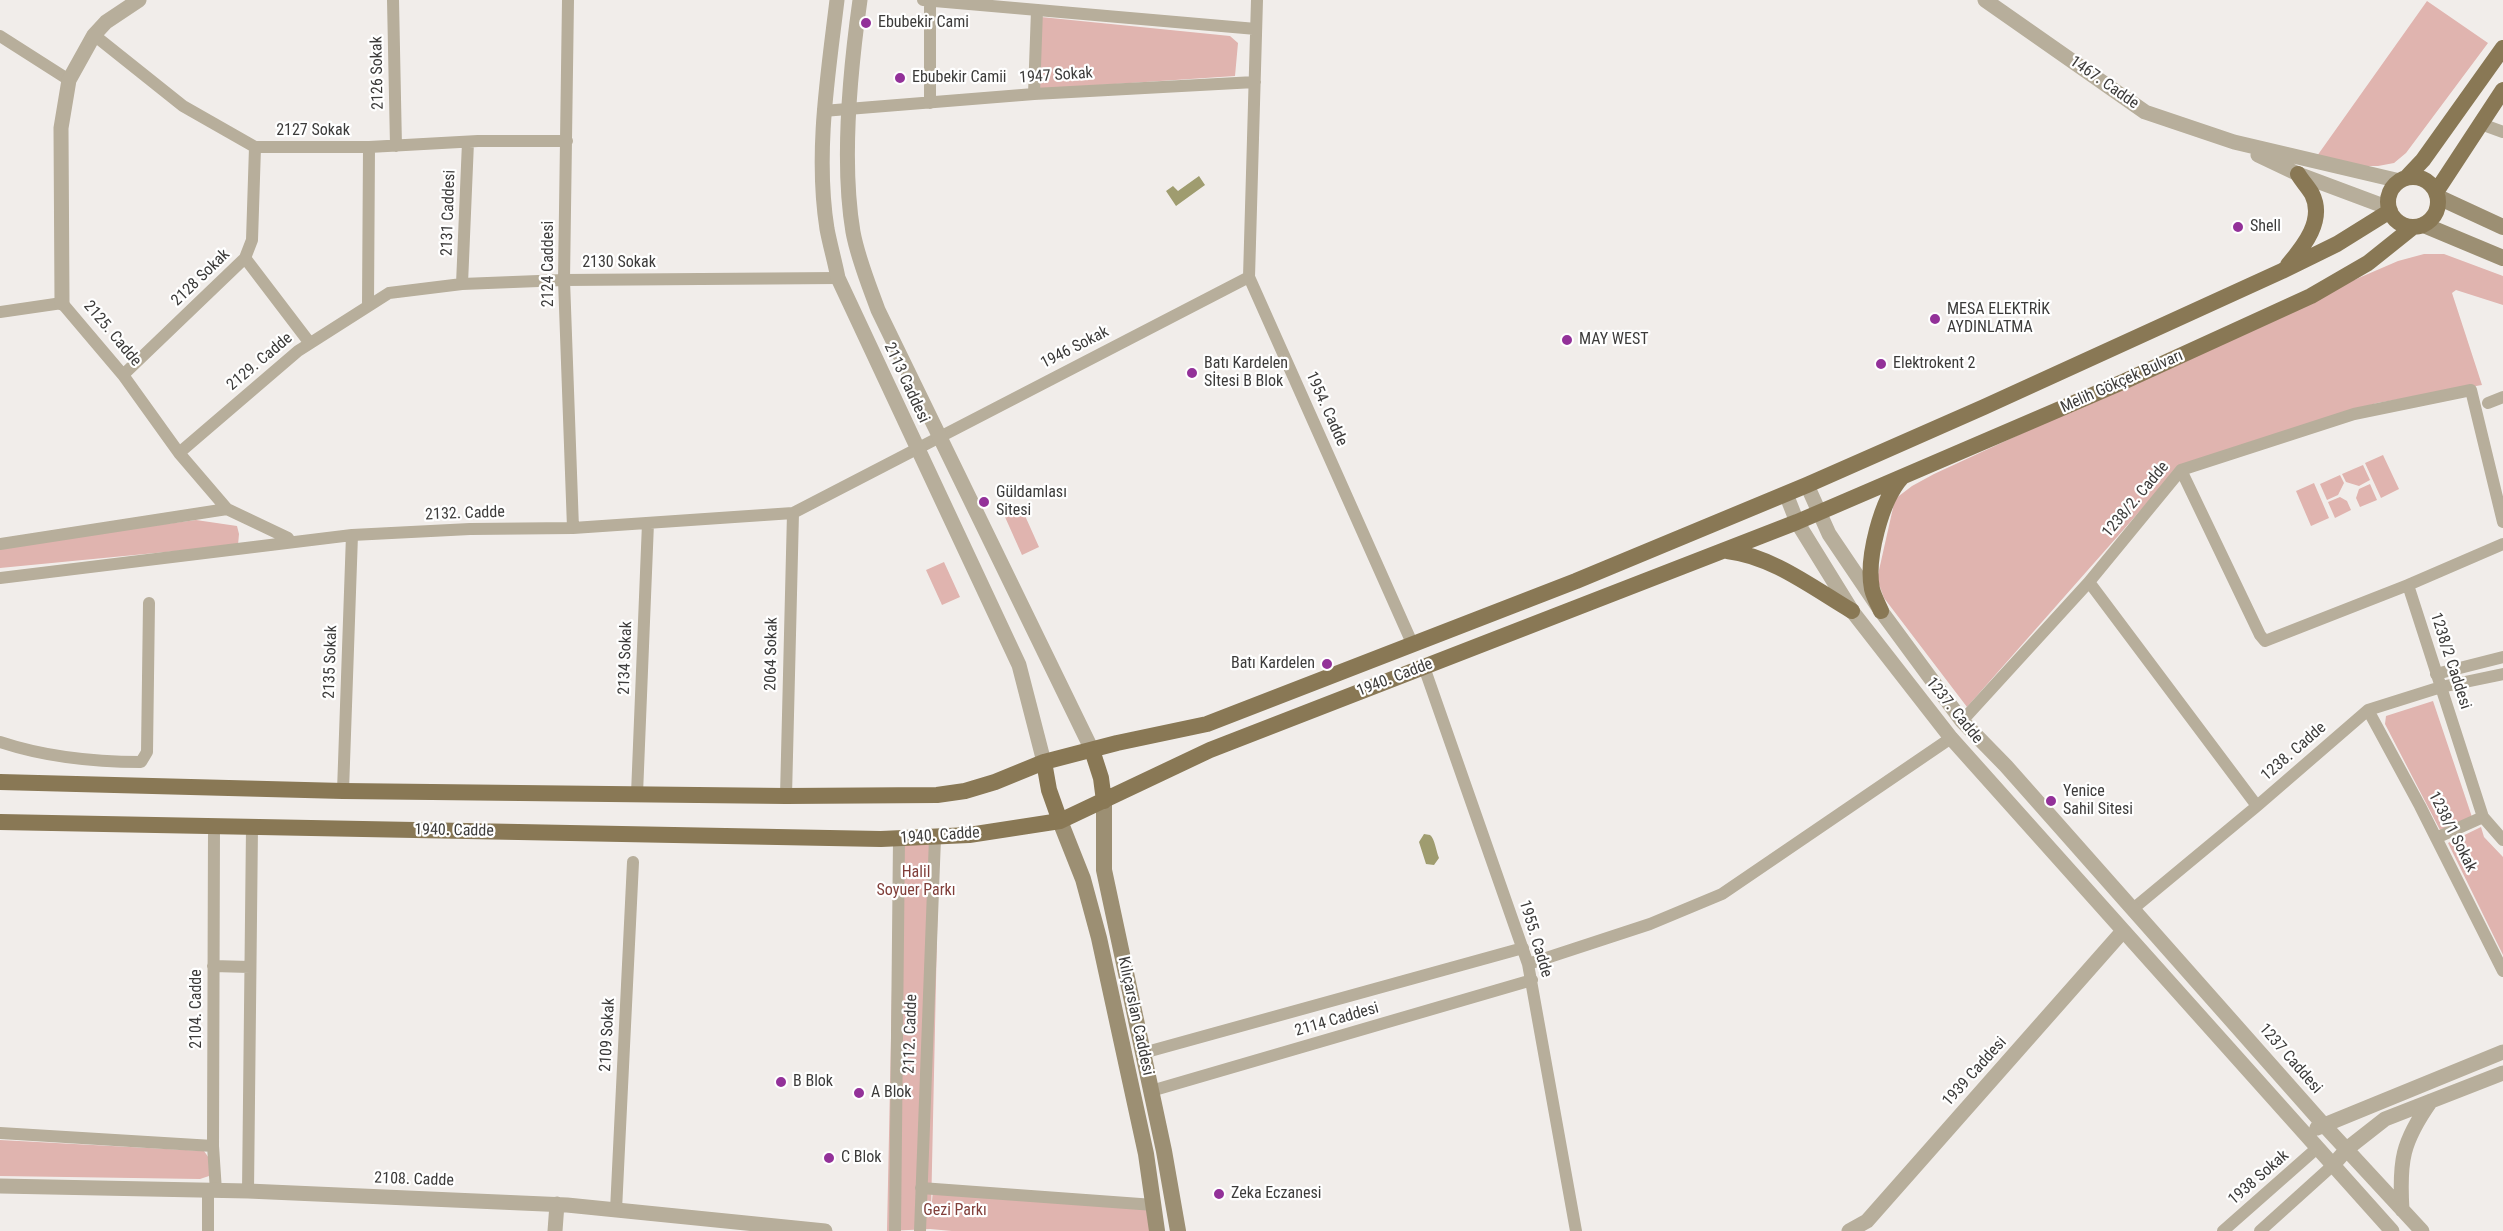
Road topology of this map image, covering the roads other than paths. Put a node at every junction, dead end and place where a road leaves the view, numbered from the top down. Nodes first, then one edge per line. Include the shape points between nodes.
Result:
1 (139, 0) edge
2 (393, 0) edge
3 (568, 0) edge
4 (837, 0) edge
5 (860, 0) edge
6 (926, 0) edge
7 (1257, 0) edge
8 (1985, 0) edge
9 (1037, 10) junction
10 (1256, 30) junction
11 (94, 35) junction
12 (0, 36) edge
13 (2503, 48) edge
14 (69, 80) junction
15 (1255, 82) junction
16 (2503, 90) edge
17 (1034, 94) junction
18 (930, 103) junction
19 (850, 110) junction
20 (823, 111) junction
21 (2481, 124) junction
22 (2503, 132) edge
23 (567, 141) junction
24 (468, 142) junction
25 (2234, 142) junction
26 (396, 146) junction
27 (255, 147) junction
28 (369, 147) junction
29 (2298, 174) junction
30 (2403, 180) junction
31 (2437, 195) junction
32 (2389, 209) junction
33 (2418, 226) junction
34 (2503, 227) edge
35 (245, 258) junction
36 (2503, 258) edge
37 (2284, 270) junction
38 (1249, 277) junction
39 (838, 278) junction
40 (564, 280) junction
41 (462, 284) junction
42 (62, 303) junction
43 (368, 305) junction
44 (0, 312) edge
45 (309, 342) junction
46 (123, 375) junction
47 (2503, 398) edge
48 (2488, 403) dead end
49 (939, 436) junction
50 (917, 448) junction
51 (179, 453) junction
52 (2181, 470) junction
53 (1902, 477) junction
54 (1807, 485) junction
55 (1786, 494) junction
56 (227, 509) junction
57 (1818, 512) junction
58 (793, 513) junction
59 (1797, 522) junction
60 (2503, 522) edge
61 (648, 523) junction
62 (573, 528) junction
63 (352, 535) junction
64 (290, 541) junction
65 (2503, 543) edge
66 (0, 544) edge
67 (1723, 550) junction
68 (0, 578) edge
69 (2089, 582) junction
70 (2408, 585) junction
71 (149, 603) dead end
72 (1852, 611) junction
73 (1881, 611) junction
74 (1412, 643) junction
75 (2503, 657) edge
76 (1424, 667) junction
77 (2436, 674) junction
78 (2503, 674) edge
79 (2441, 687) junction
80 (2367, 710) junction
81 (1962, 720) junction
82 (1951, 738) junction
83 (0, 742) edge
84 (1092, 750) junction
85 (1044, 762) junction
86 (0, 782) edge
87 (343, 791) junction
88 (637, 794) junction
89 (786, 796) junction
90 (1104, 801) junction
91 (2258, 806) junction
92 (2483, 817) junction
93 (1060, 821) junction
94 (0, 822) edge
95 (214, 826) junction
96 (252, 827) junction
97 (935, 838) junction
98 (2436, 838) junction
99 (899, 839) junction
100 (2503, 840) edge
101 (633, 862) dead end
102 (2134, 908) junction
103 (2123, 931) junction
104 (1523, 948) junction
105 (1528, 964) junction
106 (213, 966) junction
107 (250, 967) junction
108 (2503, 971) edge
109 (1532, 980) junction
110 (2503, 1052) edge
111 (1143, 1053) junction
112 (2503, 1073) edge
113 (1151, 1091) junction
114 (2432, 1100) junction
115 (2324, 1124) junction
116 (0, 1133) edge
117 (2305, 1137) junction
118 (213, 1146) junction
119 (2348, 1148) junction
120 (2316, 1149) junction
121 (2332, 1166) junction
122 (0, 1186) edge
123 (921, 1188) junction
124 (212, 1191) junction
125 (248, 1191) junction
126 (557, 1204) junction
127 (1154, 1205) junction
128 (616, 1210) junction
129 (2403, 1210) junction
130 (796, 1230) edge
131 (208, 1231) edge
132 (555, 1231) edge
133 (825, 1231) edge
134 (895, 1231) edge
135 (920, 1231) edge
136 (1157, 1231) edge
137 (1178, 1231) edge
138 (1576, 1231) edge
139 (1849, 1231) edge
140 (2223, 1231) edge
141 (2260, 1231) edge
142 (2392, 1231) edge
143 (2422, 1231) edge

1 - 11 street, 2125. Cadde
2 - 26 street, 2126 Sokak
3 - 23 street, 2124 Caddesi
4 - 20 street, 2113 Caddesi
5 - 19 street, 2113 Caddesi
6 - 9 street
6 - 18 street
7 - 10 street, 1954. Cadde
8 - 25 street, 1467. Cadde via 2145,112
9 - 10 street
9 - 17 street
10 - 15 street, 1954. Cadde
11 - 14 street, 2125. Cadde
11 - 27 street, 2127 Sokak via 183,105
12 - 14 street
13 - 30 main road via 2423,160
14 - 42 street, 2125. Cadde via 61,128
15 - 17 street, 1947 Sokak
15 - 38 street, 1954. Cadde
16 - 21 main road
17 - 18 street, 1947 Sokak
18 - 19 street, 1947 Sokak
19 - 20 street, 1947 Sokak
19 - 49 street, 2113 Caddesi via 848,188 861,264 878,310
20 - 39 street, 2113 Caddesi via 827,228
21 - 22 street
21 - 31 main road
23 - 24 street, 2127 Sokak
23 - 40 street, 2124 Caddesi
24 - 26 street, 2127 Sokak
24 - 41 street, 2131 Caddesi
25 - 29 street, 1467. Cadde
25 - 30 street, 1467. Cadde
26 - 28 street, 2127 Sokak
27 - 28 street, 2127 Sokak
27 - 35 street, 2128 Sokak via 252,240
28 - 43 street
29 - 32 street, 1467. Cadde
29 - 37 main road via 2312,194 2316,210 2314,228
30 - 31 main road, 1467. Cadde via 2417,177 2426,181
30 - 32 main road via 2391,190
31 - 33 main road via 2437,211 2429,222
31 - 34 main road, 1467. Cadde
32 - 33 main road, 1467. Cadde via 2399,223
32 - 37 main road, Melih Gökçek Bulvarı via 2337,244
33 - 36 main road, 1467. Cadde
33 - 53 main road, Melih Gökçek Bulvarı via 2367,263 2311,296
35 - 45 street
35 - 46 street, 2128 Sokak
37 - 54 main road, Melih Gökçek Bulvarı
38 - 49 street, 1946 Sokak
38 - 74 street, 1954. Cadde
39 - 40 street, 2130 Sokak
39 - 50 street, 2113 Caddesi
40 - 41 street, 2130 Sokak
40 - 62 street, 2124 Caddesi
41 - 43 street, 2130 Sokak via 389,293
42 - 44 street
42 - 46 street, 2125. Cadde
43 - 45 street, 2129. Cadde
45 - 51 street, 2129. Cadde
46 - 51 street, 2125. Cadde
47 - 48 street
49 - 50 street, 1946 Sokak
49 - 84 street, 2113 Caddesi
50 - 58 street, 2132. Cadde
50 - 85 street, 2113 Caddesi via 1019,665
51 - 56 street, 2125. Cadde
52 - 60 street, 1238/2. Cadde via 2354,414 2471,390
52 - 69 street, 1238/2. Cadde
52 - 70 street via 2265,640
53 - 57 main road, Melih Gökçek Bulvarı
53 - 73 main road via 1891,489 1881,512 1872,566 1872,590
54 - 55 main road, 1940. Cadde
54 - 57 street, 1237. Cadde
55 - 59 street, 1237. Cadde
55 - 74 main road, 1940. Cadde via 1566,585
56 - 64 street, 2125. Cadde
56 - 66 street
57 - 59 main road, 1940. Cadde
57 - 73 street, 1237. Cadde via 1828,534
58 - 61 street, 2132. Cadde
58 - 89 street, 2064 Sokak
59 - 67 main road, 1940. Cadde
59 - 72 street, 1237. Cadde
61 - 62 street, 2132. Cadde
61 - 88 street, 2134 Sokak
62 - 63 street, 2132. Cadde
63 - 64 street, 2132. Cadde
63 - 87 street, 2135 Sokak
64 - 68 street, 2132. Cadde
65 - 70 street
67 - 72 main road via 1747,553
67 - 76 main road, 1940. Cadde
69 - 81 street, 1238/2. Cadde
69 - 91 street
70 - 77 street, 1238/2 Caddesi
71 - 83 street via 147,752 141,762 34,753
72 - 82 street, 1237. Cadde
73 - 81 street, 1237. Cadde
74 - 84 main road, 1940. Cadde via 1207,724
75 - 77 street
76 - 90 main road, 1940. Cadde via 1210,750
76 - 104 street, 1955. Cadde
77 - 79 street, 1238/2 Caddesi
78 - 79 street, 1238. Cadde
79 - 80 street, 1238. Cadde
79 - 92 street, 1238/2 Caddesi
80 - 91 street, 1238. Cadde
80 - 98 street, 1238/1 Sokak
81 - 102 street, 1237. Cadde
82 - 103 street, 1237. Cadde
82 - 105 street via 1722,894 1650,924
84 - 85 main road, 1940. Cadde
84 - 90 main road
85 - 89 main road, 1940. Cadde via 995,782 937,795
85 - 93 main road
86 - 87 main road, 1940. Cadde
87 - 88 main road, 1940. Cadde
88 - 89 main road, 1940. Cadde
90 - 93 main road, 1940. Cadde
90 - 111 main road, Kılıçarslan Caddesi via 1104,870
91 - 102 street, 1238. Cadde
92 - 98 street
92 - 100 street, 1238/2 Caddesi
93 - 97 main road, 1940. Cadde
93 - 127 main road, Kılıçarslan Caddesi via 1083,879 1099,938
94 - 95 main road, 1940. Cadde
95 - 96 main road, 1940. Cadde
95 - 106 street, 2104. Cadde
96 - 99 main road, 1940. Cadde
96 - 107 street
97 - 99 main road, 1940. Cadde
97 - 123 street, 2112. Cadde
98 - 108 street, 1238/1 Sokak
99 - 134 street, 2112. Cadde
101 - 128 street, 2109 Sokak
102 - 115 street, 1237 Caddesi
103 - 117 street
103 - 139 street, 1939 Caddesi via 1867,1221
104 - 105 street, 1955. Cadde
104 - 111 street, 2114 Caddesi
105 - 109 street, 1955. Cadde
106 - 107 street
106 - 118 street, 2104. Cadde
107 - 125 street
109 - 113 street, 2114 Caddesi
109 - 138 street, 1955. Cadde
110 - 115 street
111 - 113 main road, Kılıçarslan Caddesi
112 - 114 street
113 - 137 main road, Kılıçarslan Caddesi
114 - 119 street via 2385,1119
114 - 129 street via 2414,1126 2403,1152
115 - 117 street
115 - 119 street, 1237 Caddesi
116 - 118 street
117 - 120 street
118 - 124 street, 2104. Cadde
119 - 121 street
119 - 129 street, 1237 Caddesi
120 - 121 street
120 - 140 street, 1938 Sokak
121 - 141 street
121 - 142 street
122 - 124 street, 2108. Cadde
123 - 127 street
123 - 135 street, 2112. Cadde
124 - 125 street, 2108. Cadde
124 - 131 street, 2104. Cadde
125 - 126 street, 2108. Cadde
126 - 128 street, 2108. Cadde
126 - 132 street
127 - 136 main road, Kılıçarslan Caddesi
128 - 130 street, 2108. Cadde
129 - 143 street, 1237 Caddesi
130 - 133 street, 2108. Cadde

